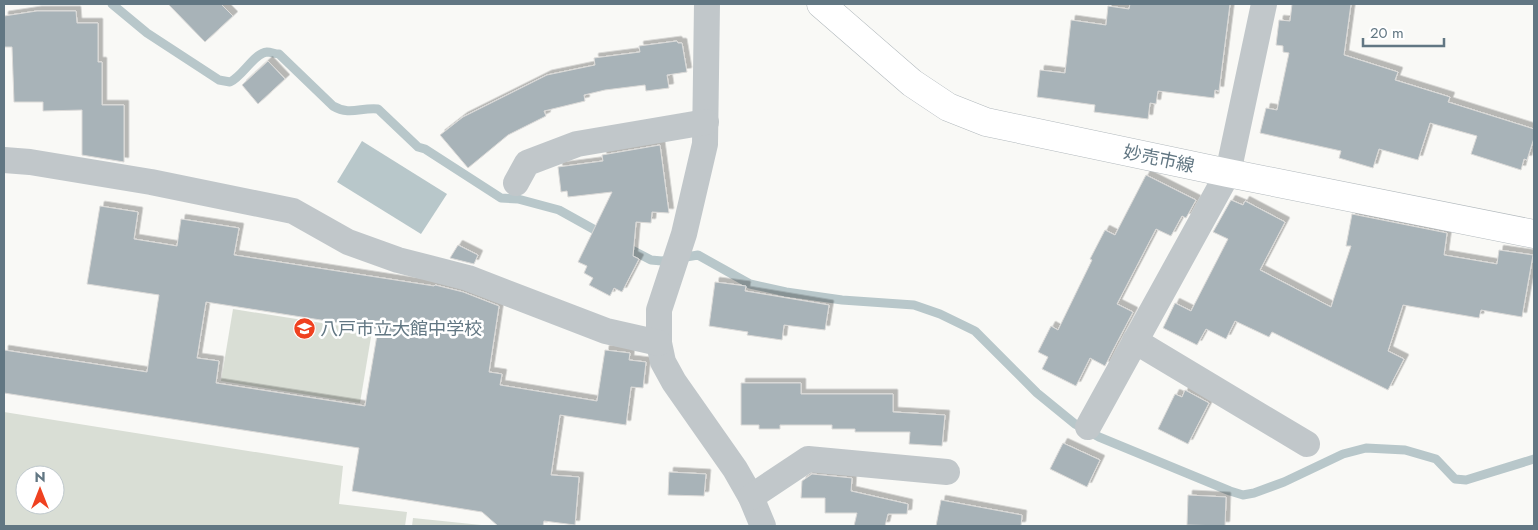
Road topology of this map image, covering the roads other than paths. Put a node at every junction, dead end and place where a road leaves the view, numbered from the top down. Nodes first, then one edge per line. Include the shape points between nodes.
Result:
1 (707, 4) edge
2 (821, 4) edge
3 (1264, 4) edge
4 (706, 122) junction
5 (4, 160) edge
6 (1228, 173) junction
7 (516, 183) dead end
8 (1534, 234) edge
9 (1136, 341) junction
10 (659, 342) junction
11 (1088, 427) dead end
12 (1307, 444) dead end
13 (947, 472) dead end
14 (751, 497) junction
15 (763, 526) edge

1 - 4 street
2 - 6 main road, 妙売市線 via 912,83 948,108 986,122
3 - 6 street
4 - 7 street via 577,144 527,162
4 - 10 street via 705,144 684,234 660,310
5 - 10 street via 151,182 293,211 348,242 398,260 468,278 606,331
6 - 8 main road, 妙売市線
6 - 9 street
9 - 11 street
9 - 12 street
10 - 14 street via 663,362 674,382
13 - 14 street via 808,459
14 - 15 street

